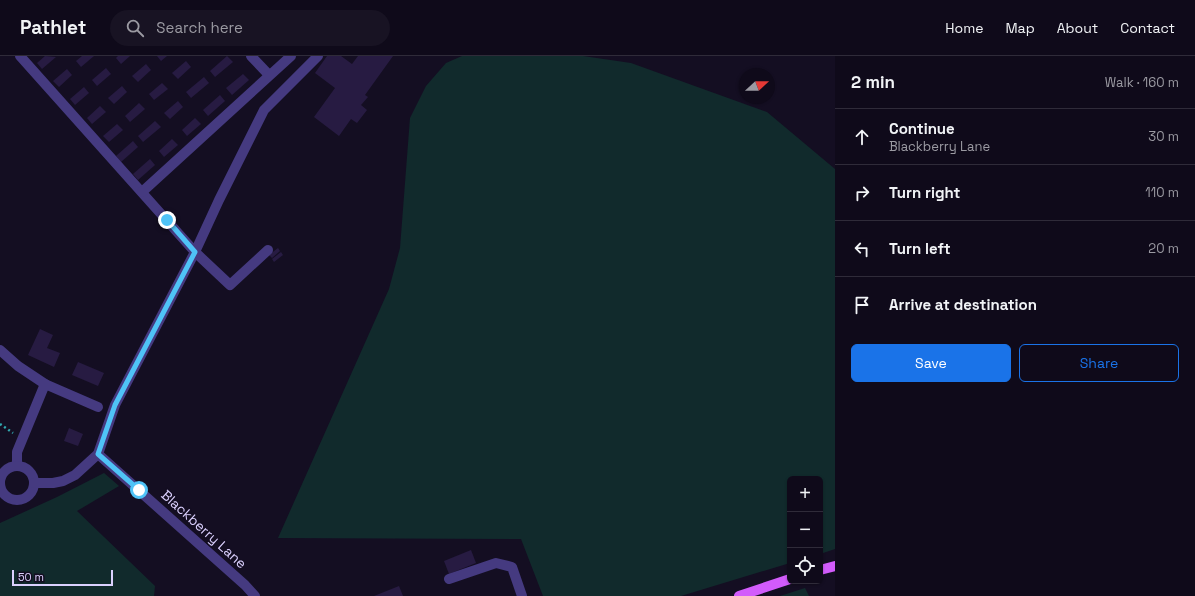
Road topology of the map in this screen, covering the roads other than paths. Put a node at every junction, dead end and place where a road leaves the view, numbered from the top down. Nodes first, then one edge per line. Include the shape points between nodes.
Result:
1 (20, 56) edge
2 (251, 56) edge
3 (291, 56) edge
4 (318, 56) edge
5 (269, 75) junction
6 (142, 192) junction
7 (268, 250) dead end
8 (195, 252) junction
9 (0, 350) edge
10 (45, 384) junction
11 (98, 407) dead end
12 (98, 454) junction
13 (17, 466) junction
14 (34, 483) junction
15 (835, 566) edge
16 (823, 569) edge
17 (449, 579) dead end
18 (787, 580) edge
19 (255, 596) edge
20 (522, 596) edge
21 (739, 596) edge

1 - 6 street
2 - 5 street
3 - 5 street
4 - 8 street via 264,110 218,200
5 - 6 street
6 - 8 street
7 - 8 street via 230,285
8 - 12 street via 115,405
9 - 10 street
10 - 11 street
10 - 13 street via 17,452
12 - 14 street via 75,475 63,481
12 - 19 street, Blackberry Lane
13 - 14 street via 27,469
13 - 14 street via 7,469 1,477 1,488 7,496 11,499 22,499 30,493
15 - 16 main road
17 - 20 street via 496,563 512,567
18 - 21 main road

